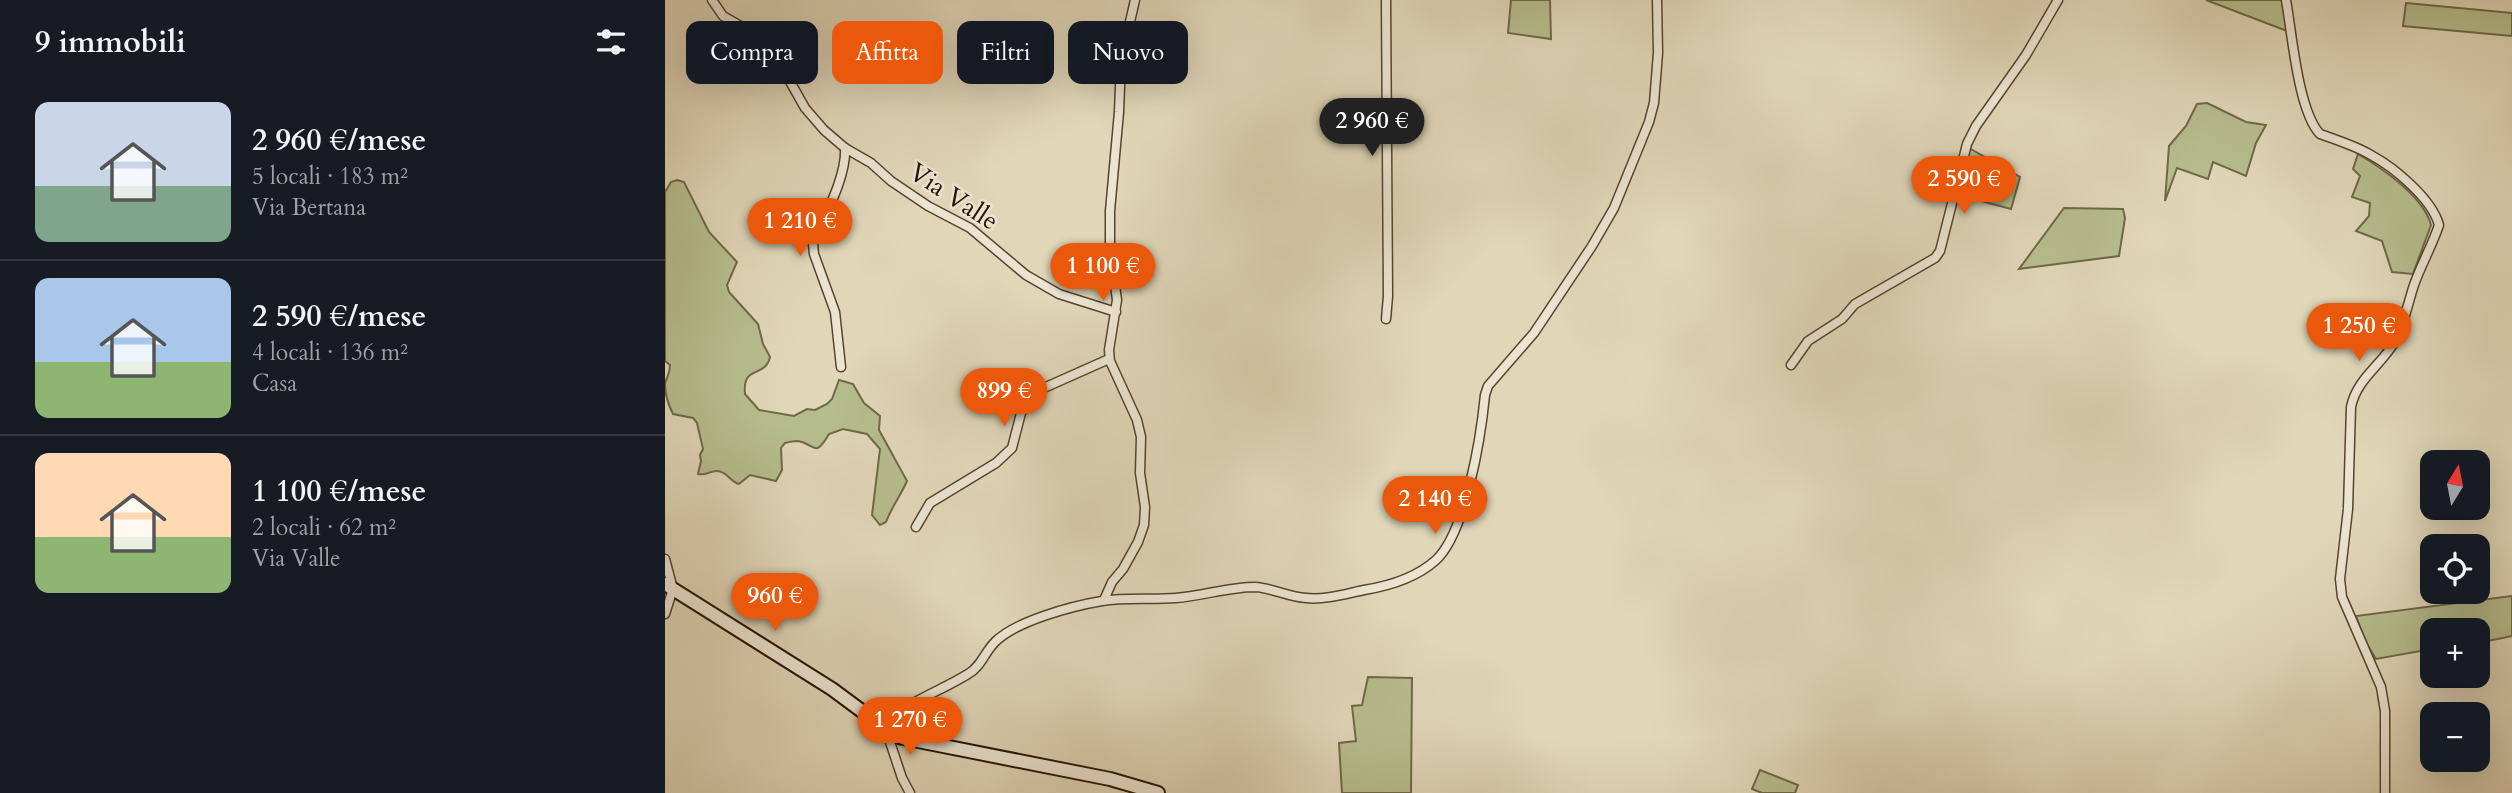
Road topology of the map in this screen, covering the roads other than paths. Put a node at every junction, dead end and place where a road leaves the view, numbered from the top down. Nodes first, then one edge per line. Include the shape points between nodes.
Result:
1 (712, 0) edge
2 (1135, 0) edge
3 (1386, 0) edge
4 (1657, 0) edge
5 (2058, 0) edge
6 (2286, 0) edge
7 (845, 148) junction
8 (1117, 312) junction
9 (1386, 319) dead end
10 (1109, 359) junction
11 (1791, 365) dead end
12 (841, 367) dead end
13 (916, 527) dead end
14 (665, 559) edge
15 (669, 587) edge
16 (1104, 600) junction
17 (665, 614) edge
18 (890, 725) junction
19 (911, 793) edge
20 (1158, 793) edge
21 (2385, 793) edge

1 - 7 street, Via Valle via 723,16 765,44 805,108
2 - 8 street via 1121,61 1110,211
3 - 9 street
4 - 16 street via 1657,85 1644,133 1614,208 1592,246 1534,333 1488,386 1471,478 1446,549 1435,561 1414,576 1384,587 1332,596 1307,598 1251,587 1178,598
5 - 11 street via 1972,135 1935,258 1855,304 1842,319 1808,341
6 - 21 street via 2303,97 2314,127 2390,166 2430,204 2439,225 2397,338 2363,379 2351,407 2348,509 2340,579 2342,597 2381,687
7 - 8 street, Via Valle via 928,206 970,228 1026,275 1059,294
7 - 12 street via 846,158 813,244 835,313
8 - 10 street
10 - 13 street via 1037,391 1021,412 1012,448 996,463 930,503
10 - 16 street via 1137,420 1145,507 1138,542
14 - 15 street
15 - 17 street
15 - 18 street
16 - 18 street via 1009,631 979,666 903,708
18 - 19 street via 902,778
18 - 20 street via 924,742

